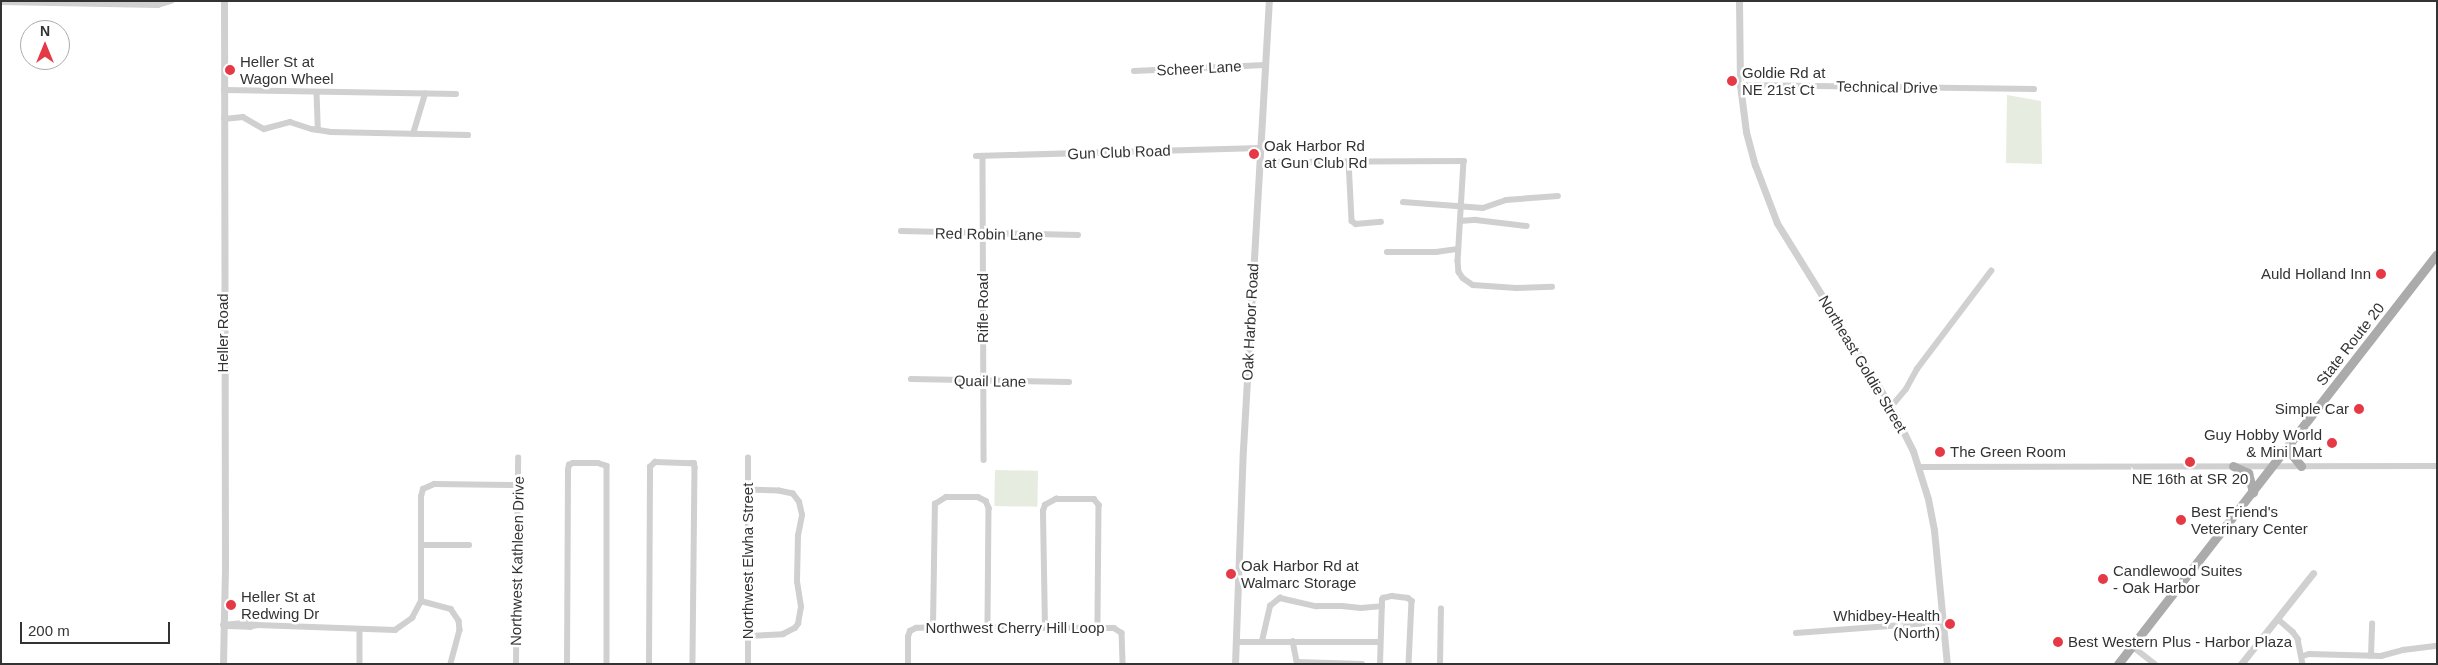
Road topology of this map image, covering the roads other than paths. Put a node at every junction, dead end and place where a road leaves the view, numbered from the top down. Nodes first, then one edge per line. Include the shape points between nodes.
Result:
1 (171, 1) edge
2 (224, 1) edge
3 (1269, 1) edge
4 (1739, 1) edge
5 (1, 2) edge
6 (1265, 65) junction
7 (1134, 71) dead end
8 (1740, 85) junction
9 (2034, 89) dead end
10 (224, 90) junction
11 (317, 92) junction
12 (425, 94) junction
13 (456, 94) dead end
14 (224, 119) junction
15 (318, 130) junction
16 (413, 134) junction
17 (468, 135) dead end
18 (1261, 148) junction
19 (980, 156) joint
20 (1349, 161) junction
21 (1261, 162) junction
22 (1558, 196) dead end
23 (1402, 202) dead end
24 (1461, 206) junction
25 (1460, 221) junction
26 (1381, 222) dead end
27 (1528, 226) dead end
28 (901, 231) dead end
29 (983, 234) junction
30 (1078, 235) dead end
31 (1458, 249) junction
32 (1387, 252) dead end
33 (2437, 254) edge
34 (1991, 271) dead end
35 (1552, 287) dead end
36 (910, 379) dead end
37 (983, 381) junction
38 (1069, 382) dead end
39 (1891, 407) junction
40 (2291, 443) junction
41 (518, 458) dead end
42 (748, 458) dead end
43 (984, 460) dead end
44 (2233, 466) junction
45 (2273, 466) junction
46 (2301, 466) junction
47 (2437, 466) edge
48 (1919, 467) junction
49 (518, 485) junction
50 (748, 490) junction
51 (2253, 492) junction
52 (421, 544) junction
53 (469, 545) dead end
54 (2314, 573) dead end
55 (421, 601) junction
56 (1382, 606) junction
57 (1441, 609) dead end
58 (2278, 619) junction
59 (1943, 622) junction
60 (2372, 624) dead end
61 (223, 625) junction
62 (933, 627) junction
63 (1098, 627) junction
64 (988, 628) junction
65 (1045, 628) junction
66 (360, 629) junction
67 (1796, 634) dead end
68 (748, 636) junction
69 (1262, 641) junction
70 (1294, 641) junction
71 (1236, 642) junction
72 (1380, 642) junction
73 (2132, 646) junction
74 (2437, 646) edge
75 (2302, 656) junction
76 (2371, 656) junction
77 (451, 663) edge
78 (1438, 663) edge
79 (223, 664) edge
80 (360, 664) edge
81 (516, 664) edge
82 (567, 664) edge
83 (608, 664) edge
84 (649, 664) edge
85 (692, 664) edge
86 (748, 664) edge
87 (908, 664) edge
88 (1123, 664) edge
89 (1235, 664) edge
90 (1362, 664) edge
91 (1380, 664) edge
92 (1409, 664) edge
93 (1948, 664) edge
94 (2118, 664) edge
95 (2155, 664) edge
96 (2241, 664) edge
97 (2303, 664) edge

1 - 5 street via 158,5
2 - 10 street, Heller Road
3 - 6 street, Oak Harbor Road
4 - 8 street, Northeast Goldie Street
6 - 7 street, Scheer Lane
6 - 18 street, Oak Harbor Road
8 - 9 street, Technical Drive
8 - 39 street, Northeast Goldie Street via 1746,132 1777,223
10 - 11 street
10 - 14 street, Heller Road
11 - 12 street
11 - 15 street
12 - 13 street
12 - 16 street
14 - 15 street via 243,117 264,129 290,122
14 - 61 street, Heller Road
15 - 16 street
16 - 17 street
18 - 19 street, Gun Club Road
18 - 21 street, Oak Harbor Road
19 - 29 street, Rifle Road
20 - 21 street
20 - 24 street via 1464,161
20 - 26 street via 1352,221 1356,224
21 - 71 street, Oak Harbor Road via 1243,449
22 - 24 street via 1506,200 1483,208
23 - 24 street
24 - 25 street
25 - 27 street
25 - 31 street
28 - 29 street, Red Robin Lane
29 - 30 street, Red Robin Lane
29 - 37 street, Rifle Road
31 - 32 street
31 - 35 street via 1459,272 1467,282 1516,288
33 - 40 main road, State Route 20
34 - 39 street
36 - 37 street, Quail Lane
37 - 38 street, Quail Lane
37 - 43 street, Rifle Road
39 - 48 street, Northeast Goldie Street
40 - 45 main road, State Route 20
40 - 46 main road via 2293,456
41 - 49 street, Northwest Kathleen Drive
42 - 50 street, Northwest Elwha Street
44 - 45 street
44 - 48 street
44 - 51 main road via 2248,473
45 - 46 street
45 - 51 main road, State Route 20
46 - 47 street
48 - 59 street, Northeast Goldie Street via 1934,530
49 - 52 street via 428,486 421,492
49 - 81 street, Northwest Kathleen Drive
50 - 68 street, Northwest Elwha Street
50 - 68 street via 793,494 802,515 797,557 798,624 783,634
51 - 73 main road, State Route 20
52 - 53 street
52 - 55 street
54 - 58 street
55 - 66 street via 412,618 395,630
55 - 77 street via 451,609 459,621 460,630
56 - 69 street via 1316,606 1280,598 1270,606
56 - 72 street
56 - 92 street via 1383,598 1388,596 1412,601
57 - 78 street
58 - 75 street via 2293,632
58 - 96 street
59 - 67 street
59 - 93 street, Northeast Goldie Street
60 - 76 street
61 - 66 street via 250,622 256,625
61 - 79 street, Heller Road
62 - 64 street, Northwest Cherry Hill Loop
62 - 64 street via 935,504 946,497 978,497 986,501 989,508
62 - 87 street, Northwest Cherry Hill Loop via 910,631
63 - 65 street, Northwest Cherry Hill Loop
63 - 65 street via 1099,505 1094,499 1056,499 1043,511
63 - 88 street, Northwest Cherry Hill Loop via 1121,631
64 - 65 street, Northwest Cherry Hill Loop
66 - 80 street
68 - 86 street, Northwest Elwha Street
69 - 70 street
69 - 71 street
70 - 72 street
70 - 90 street via 1294,659 1297,662
71 - 89 street, Oak Harbor Road
72 - 91 street
73 - 94 main road, State Route 20
73 - 95 street
74 - 76 street
75 - 76 street
75 - 97 street
82 - 83 street via 568,470 573,463 607,466
84 - 85 street via 650,467 655,462 690,462 695,467

